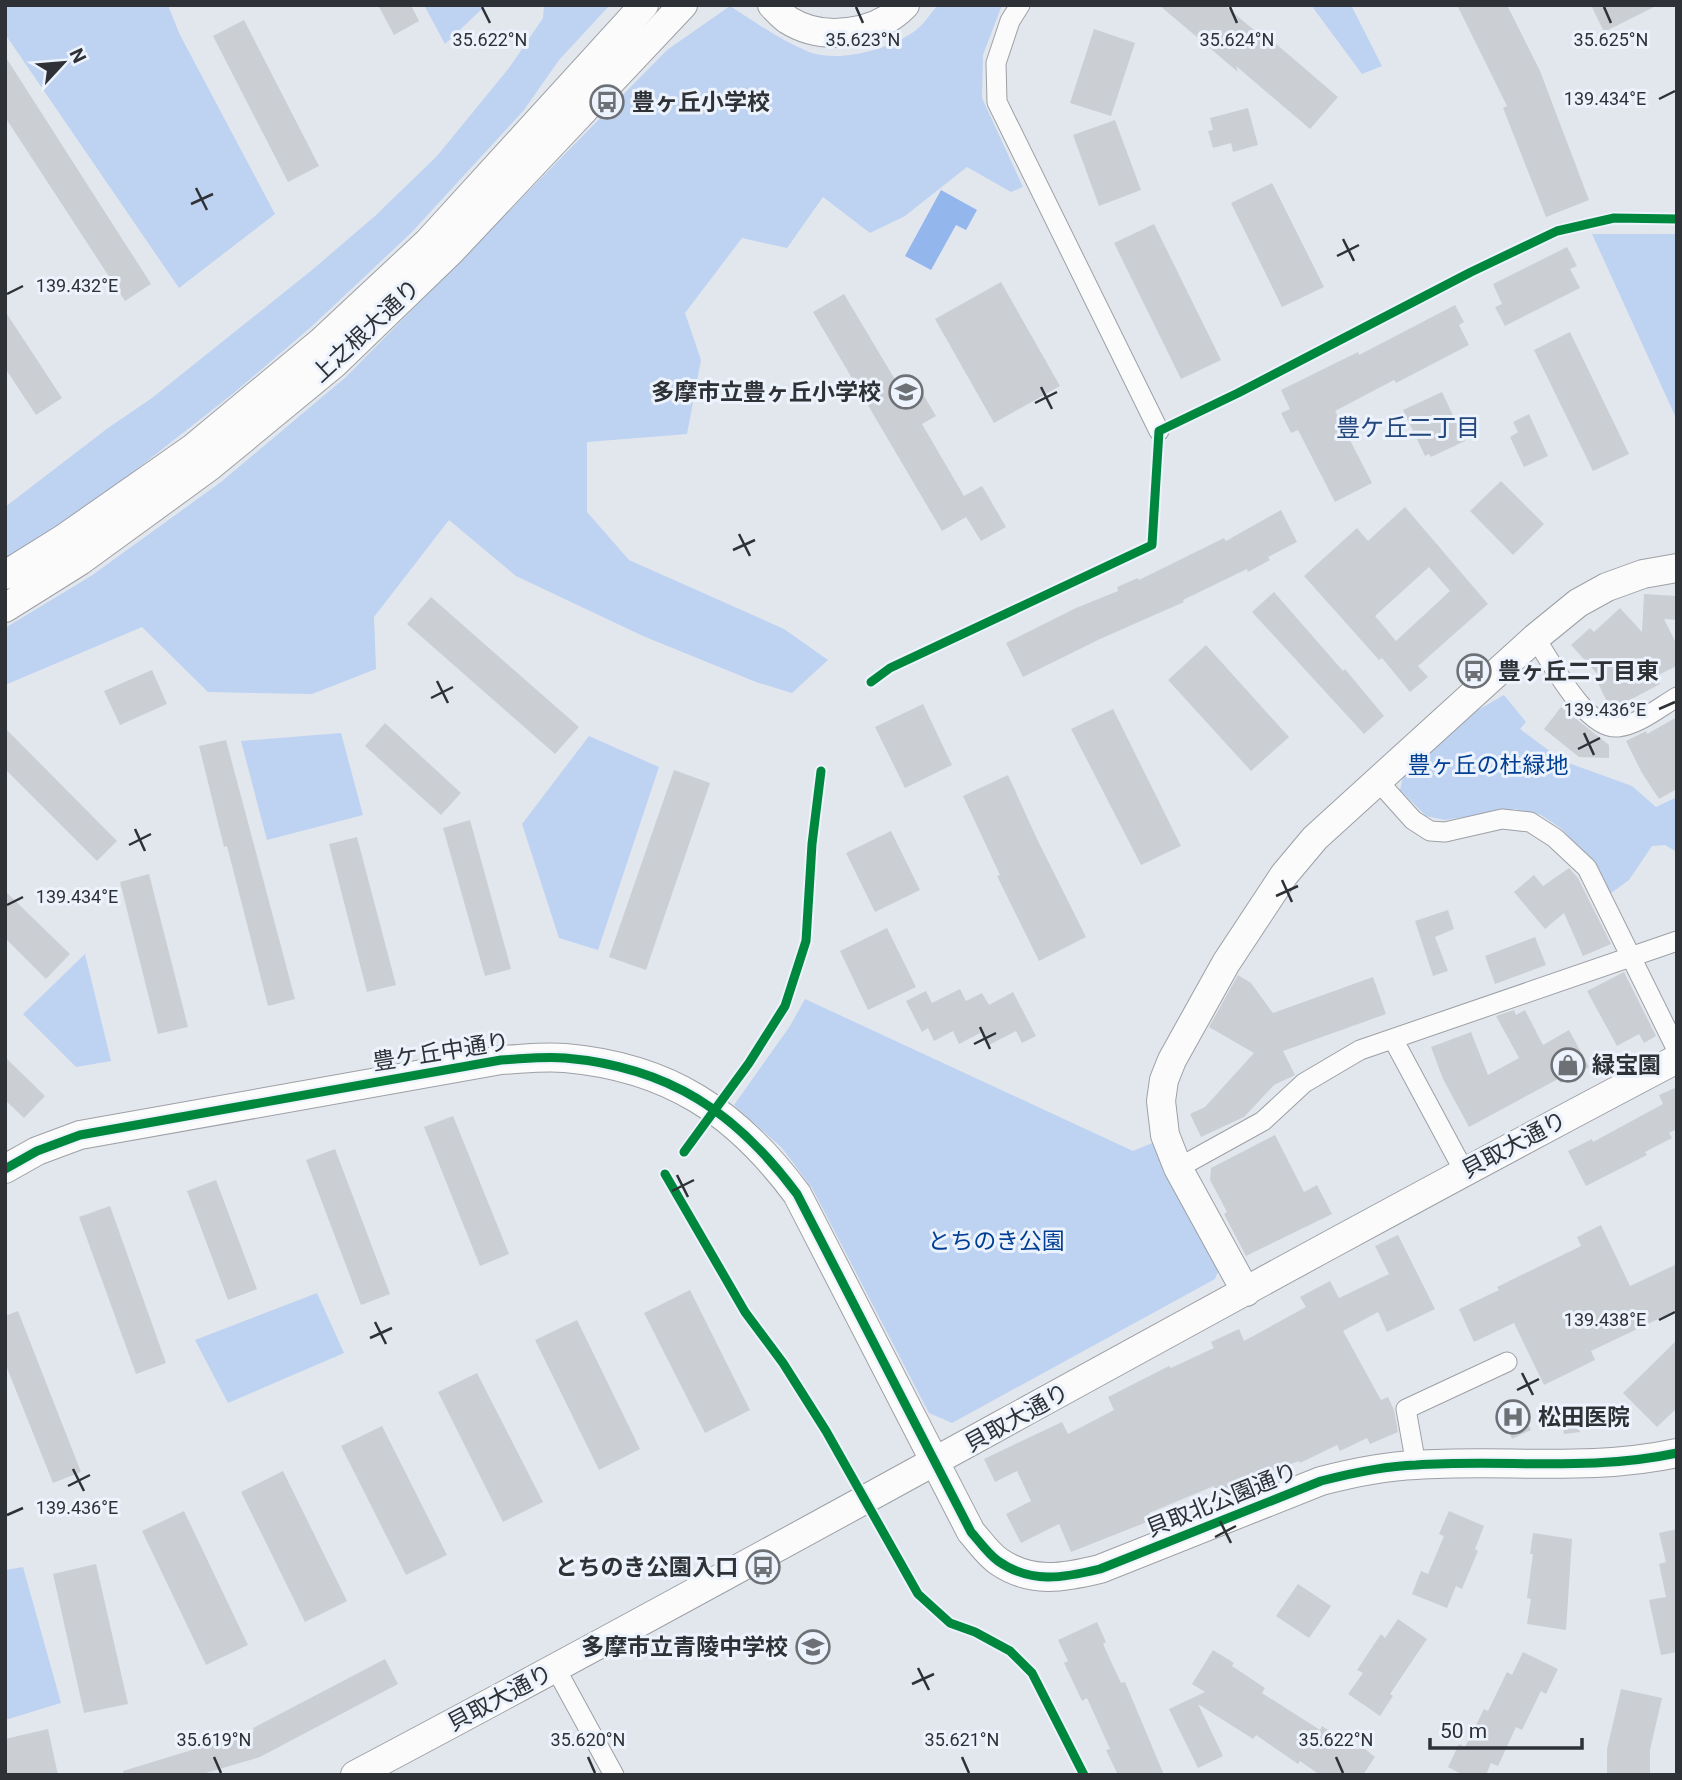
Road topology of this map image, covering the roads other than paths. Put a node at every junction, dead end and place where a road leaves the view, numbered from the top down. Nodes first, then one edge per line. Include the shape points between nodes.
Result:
1 (644, 5) edge
2 (683, 5) edge
3 (772, 5) edge
4 (905, 5) edge
5 (1020, 5) edge
6 (1159, 431) dead end
7 (1677, 568) edge
8 (5, 575) edge
9 (5, 608) edge
10 (1535, 638) junction
11 (1677, 697) edge
12 (1378, 781) junction
13 (1677, 941) edge
14 (1631, 957) junction
15 (1393, 1039) junction
16 (1677, 1050) edge
17 (1677, 1059) edge
18 (1178, 1168) junction
19 (5, 1169) edge
20 (1464, 1171) junction
21 (1246, 1292) junction
22 (1507, 1362) dead end
23 (1677, 1453) edge
24 (936, 1462) junction
25 (1416, 1465) junction
26 (556, 1669) junction
27 (355, 1775) edge
28 (614, 1775) edge

1 - 8 street, 上之根大通り via 428,242 322,341 193,448
2 - 9 street, 上之根大通り via 450,252 334,364 209,467 80,561
3 - 4 street via 787,20 813,30 844,33 877,25
5 - 6 street via 1010,20 996,63 997,102
7 - 10 street via 1607,587 1578,603
10 - 11 street via 1584,710 1604,725 1618,727 1638,720
10 - 12 street
12 - 14 street via 1413,820 1430,831 1502,819 1530,822 1555,838 1587,869
12 - 18 street via 1315,838 1284,875 1226,963 1172,1060 1164,1080 1161,1118
13 - 14 street
14 - 15 street
14 - 16 street
15 - 18 street via 1360,1050 1315,1076 1263,1121
15 - 20 street
17 - 20 street, 貝取大通り
18 - 21 street
19 - 24 street, 豊ケ丘中通り via 80,1135 501,1060 563,1057 626,1067 691,1093 722,1114 780,1171 797,1194
20 - 21 street, 貝取大通り
21 - 24 street, 貝取大通り
22 - 25 street via 1406,1409
23 - 25 street, 貝取北公園通り via 1583,1465
24 - 25 street, 貝取北公園通り via 971,1532 997,1560 1028,1575 1064,1578 1100,1569 1321,1481
24 - 26 street, 貝取大通り
26 - 27 street, 貝取大通り
26 - 28 street

